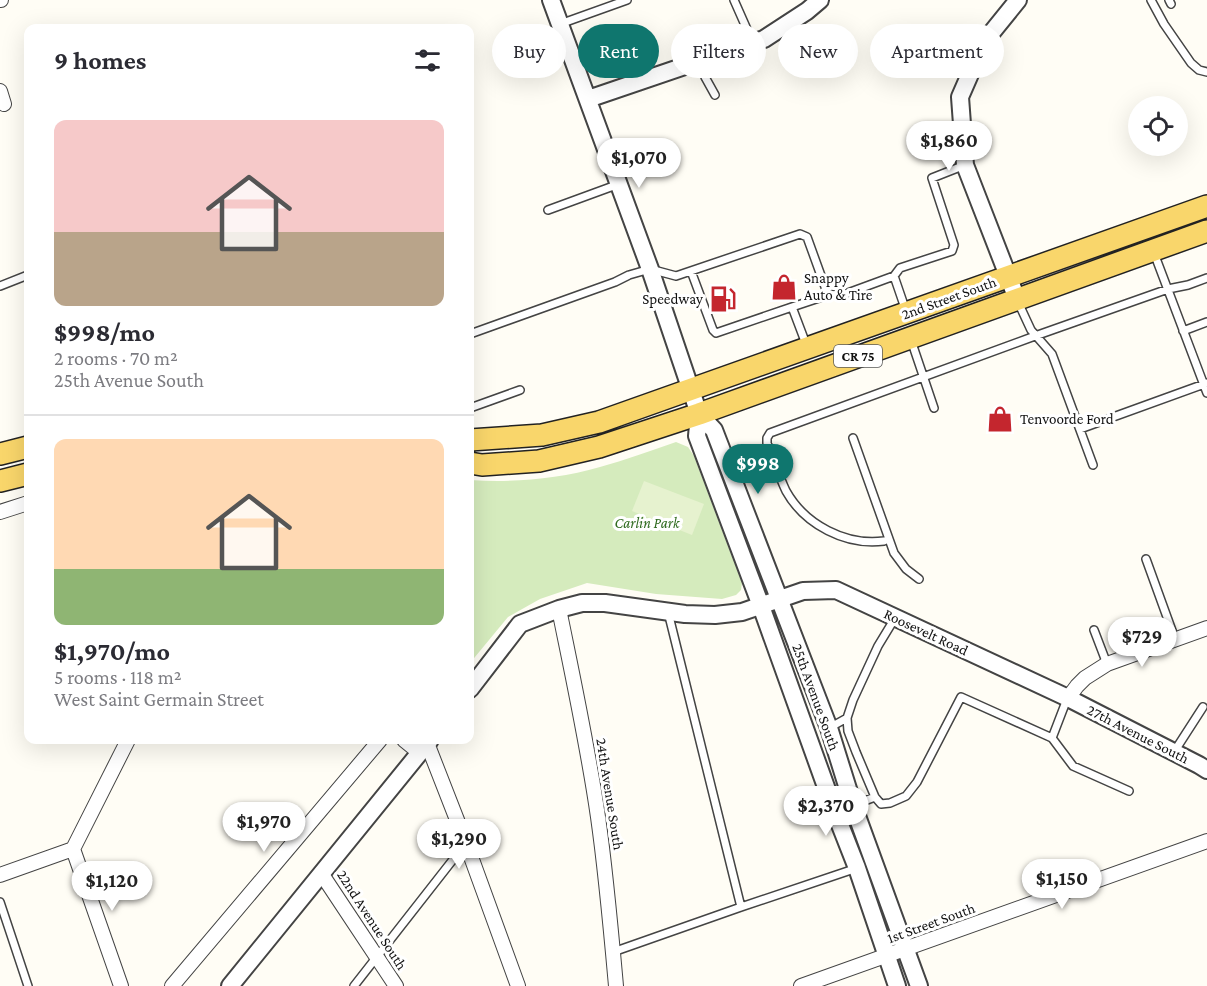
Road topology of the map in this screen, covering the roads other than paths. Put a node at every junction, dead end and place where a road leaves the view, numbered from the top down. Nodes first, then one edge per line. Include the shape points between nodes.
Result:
1 (551, 0) edge
2 (627, 0) edge
3 (734, 0) edge
4 (820, 0) edge
5 (1018, 0) edge
6 (1151, 0) edge
7 (560, 24) joint
8 (749, 24) edge
9 (766, 37) edge
10 (566, 40) edge
11 (671, 71) edge
12 (1207, 72) edge
13 (706, 78) edge
14 (715, 95) dead end
15 (588, 99) junction
16 (965, 165) junction
17 (619, 184) junction
18 (1207, 206) edge
19 (548, 210) dead end
20 (1207, 231) edge
21 (1154, 250) junction
22 (650, 270) junction
23 (691, 271) junction
24 (24, 276) edge
25 (894, 276) junction
26 (1009, 276) junction
27 (1207, 278) edge
28 (0, 285) edge
29 (1168, 290) junction
30 (828, 295) junction
31 (1017, 299) junction
32 (792, 307) junction
33 (906, 314) junction
34 (1207, 322) edge
35 (1184, 330) junction
36 (474, 333) edge
37 (1035, 336) junction
38 (910, 337) junction
39 (807, 348) junction
40 (924, 377) junction
41 (1205, 384) edge
42 (520, 390) dead end
43 (690, 390) junction
44 (1207, 393) edge
45 (474, 407) edge
46 (934, 408) dead end
47 (699, 414) junction
48 (1080, 429) junction
49 (853, 438) dead end
50 (474, 440) edge
51 (24, 448) edge
52 (0, 454) edge
53 (474, 464) edge
54 (1093, 465) dead end
55 (24, 475) edge
56 (0, 481) edge
57 (24, 504) edge
58 (0, 512) edge
59 (884, 541) dead end
60 (1146, 559) dead end
61 (919, 579) dead end
62 (780, 599) junction
63 (761, 606) junction
64 (559, 609) junction
65 (668, 611) junction
66 (895, 618) junction
67 (1207, 628) edge
68 (1094, 630) dead end
69 (1175, 639) junction
70 (1107, 664) junction
71 (474, 684) edge
72 (1068, 698) junction
73 (1203, 707) dead end
74 (847, 718) junction
75 (829, 728) junction
76 (1052, 738) junction
77 (126, 744) edge
78 (377, 744) edge
79 (426, 745) edge
80 (1174, 752) junction
81 (1207, 770) edge
82 (1129, 791) dead end
83 (875, 796) junction
84 (853, 805) junction
85 (835, 812) junction
86 (1207, 841) edge
87 (466, 843) junction
88 (73, 849) junction
89 (857, 868) junction
90 (321, 873) junction
91 (0, 875) edge
92 (0, 902) edge
93 (741, 907) junction
94 (905, 950) junction
95 (613, 952) junction
96 (887, 956) junction
97 (376, 959) junction
98 (28, 986) edge
99 (121, 986) edge
100 (172, 986) edge
101 (230, 986) edge
102 (354, 986) edge
103 (396, 986) edge
104 (518, 986) edge
105 (616, 986) edge
106 (801, 986) edge
107 (897, 986) edge
108 (919, 986) edge

1 - 7 street, 25th Avenue South
2 - 7 lane
3 - 8 lane
4 - 9 street
5 - 16 street via 984,42 960,97
6 - 12 lane via 1191,63
10 - 15 street, 25th Avenue South
11 - 15 street
13 - 14 lane
15 - 17 street, 25th Avenue South
16 - 25 lane via 932,178 954,244 952,250 900,268
16 - 26 street
17 - 19 lane
17 - 22 street, 25th Avenue South
18 - 26 main road, 2nd Street South / CR 75
20 - 21 main road, 2nd Street South / CR 75
21 - 29 lane
21 - 31 main road, 2nd Street South / CR 75
22 - 23 lane via 676,276
22 - 36 lane
22 - 43 street, 25th Avenue South
23 - 30 lane via 800,234 807,237
23 - 32 lane via 716,333
24 - 28 lane
25 - 30 lane via 845,294
25 - 33 lane
26 - 31 street
26 - 33 main road, 2nd Street South / CR 75
27 - 29 lane
29 - 35 lane
29 - 37 lane
30 - 32 lane
31 - 37 lane
31 - 38 main road, 2nd Street South / CR 75
32 - 39 lane
33 - 39 main road, 2nd Street South / CR 75
34 - 35 lane
35 - 41 lane
37 - 40 lane
37 - 48 lane via 1052,354
38 - 40 lane
38 - 47 main road, 2nd Street South / CR 75
39 - 43 main road, 2nd Street South / CR 75
40 - 46 lane
40 - 59 lane via 775,430 767,438 787,492 817,525 848,538
41 - 44 lane
41 - 48 lane
42 - 45 lane
43 - 47 street, 25th Avenue South
43 - 50 main road, CR 75 via 599,422 542,435
47 - 53 main road, CR 75 via 599,447 539,461
47 - 62 street, 25th Avenue South via 714,430
47 - 63 street, 25th Avenue South via 697,436
48 - 54 lane
49 - 61 lane via 894,553
51 - 52 main road
55 - 56 main road
57 - 58 street
60 - 69 lane
62 - 63 street, Roosevelt Road
62 - 66 street, Roosevelt Road via 802,591 836,590
62 - 75 street, 25th Avenue South
63 - 65 street, Roosevelt Road via 715,615
63 - 85 street, 25th Avenue South
64 - 65 street, Roosevelt Road via 605,603
64 - 71 street, Roosevelt Road via 520,624
64 - 95 street, 24th Avenue South via 596,806
65 - 93 lane
66 - 72 street, Roosevelt Road
66 - 74 lane via 878,646
67 - 69 street
68 - 70 lane
69 - 70 street
70 - 72 street via 1085,678
72 - 76 lane
72 - 80 street, 27th Avenue South
73 - 80 lane
74 - 75 lane
74 - 83 lane via 848,731
75 - 84 street, 25th Avenue South
76 - 82 lane via 1073,766
76 - 83 lane via 961,697 906,796 881,804
77 - 88 street
78 - 100 street
79 - 87 street
79 - 90 street
80 - 81 street, 27th Avenue South
83 - 84 lane
84 - 85 lane
84 - 94 street, 25th Avenue South
85 - 89 street, 25th Avenue South
86 - 94 street, 1st Street South
87 - 97 lane
87 - 104 street
88 - 91 street
88 - 99 street
89 - 93 lane
89 - 96 street, 25th Avenue South
90 - 97 street, 22nd Avenue South
90 - 101 street
92 - 98 lane
93 - 95 lane
94 - 96 street, 1st Street South
94 - 108 street, 25th Avenue South
95 - 105 street, 24th Avenue South
96 - 106 street, 1st Street South
96 - 107 street, 25th Avenue South
97 - 102 lane
97 - 103 street, 22nd Avenue South

